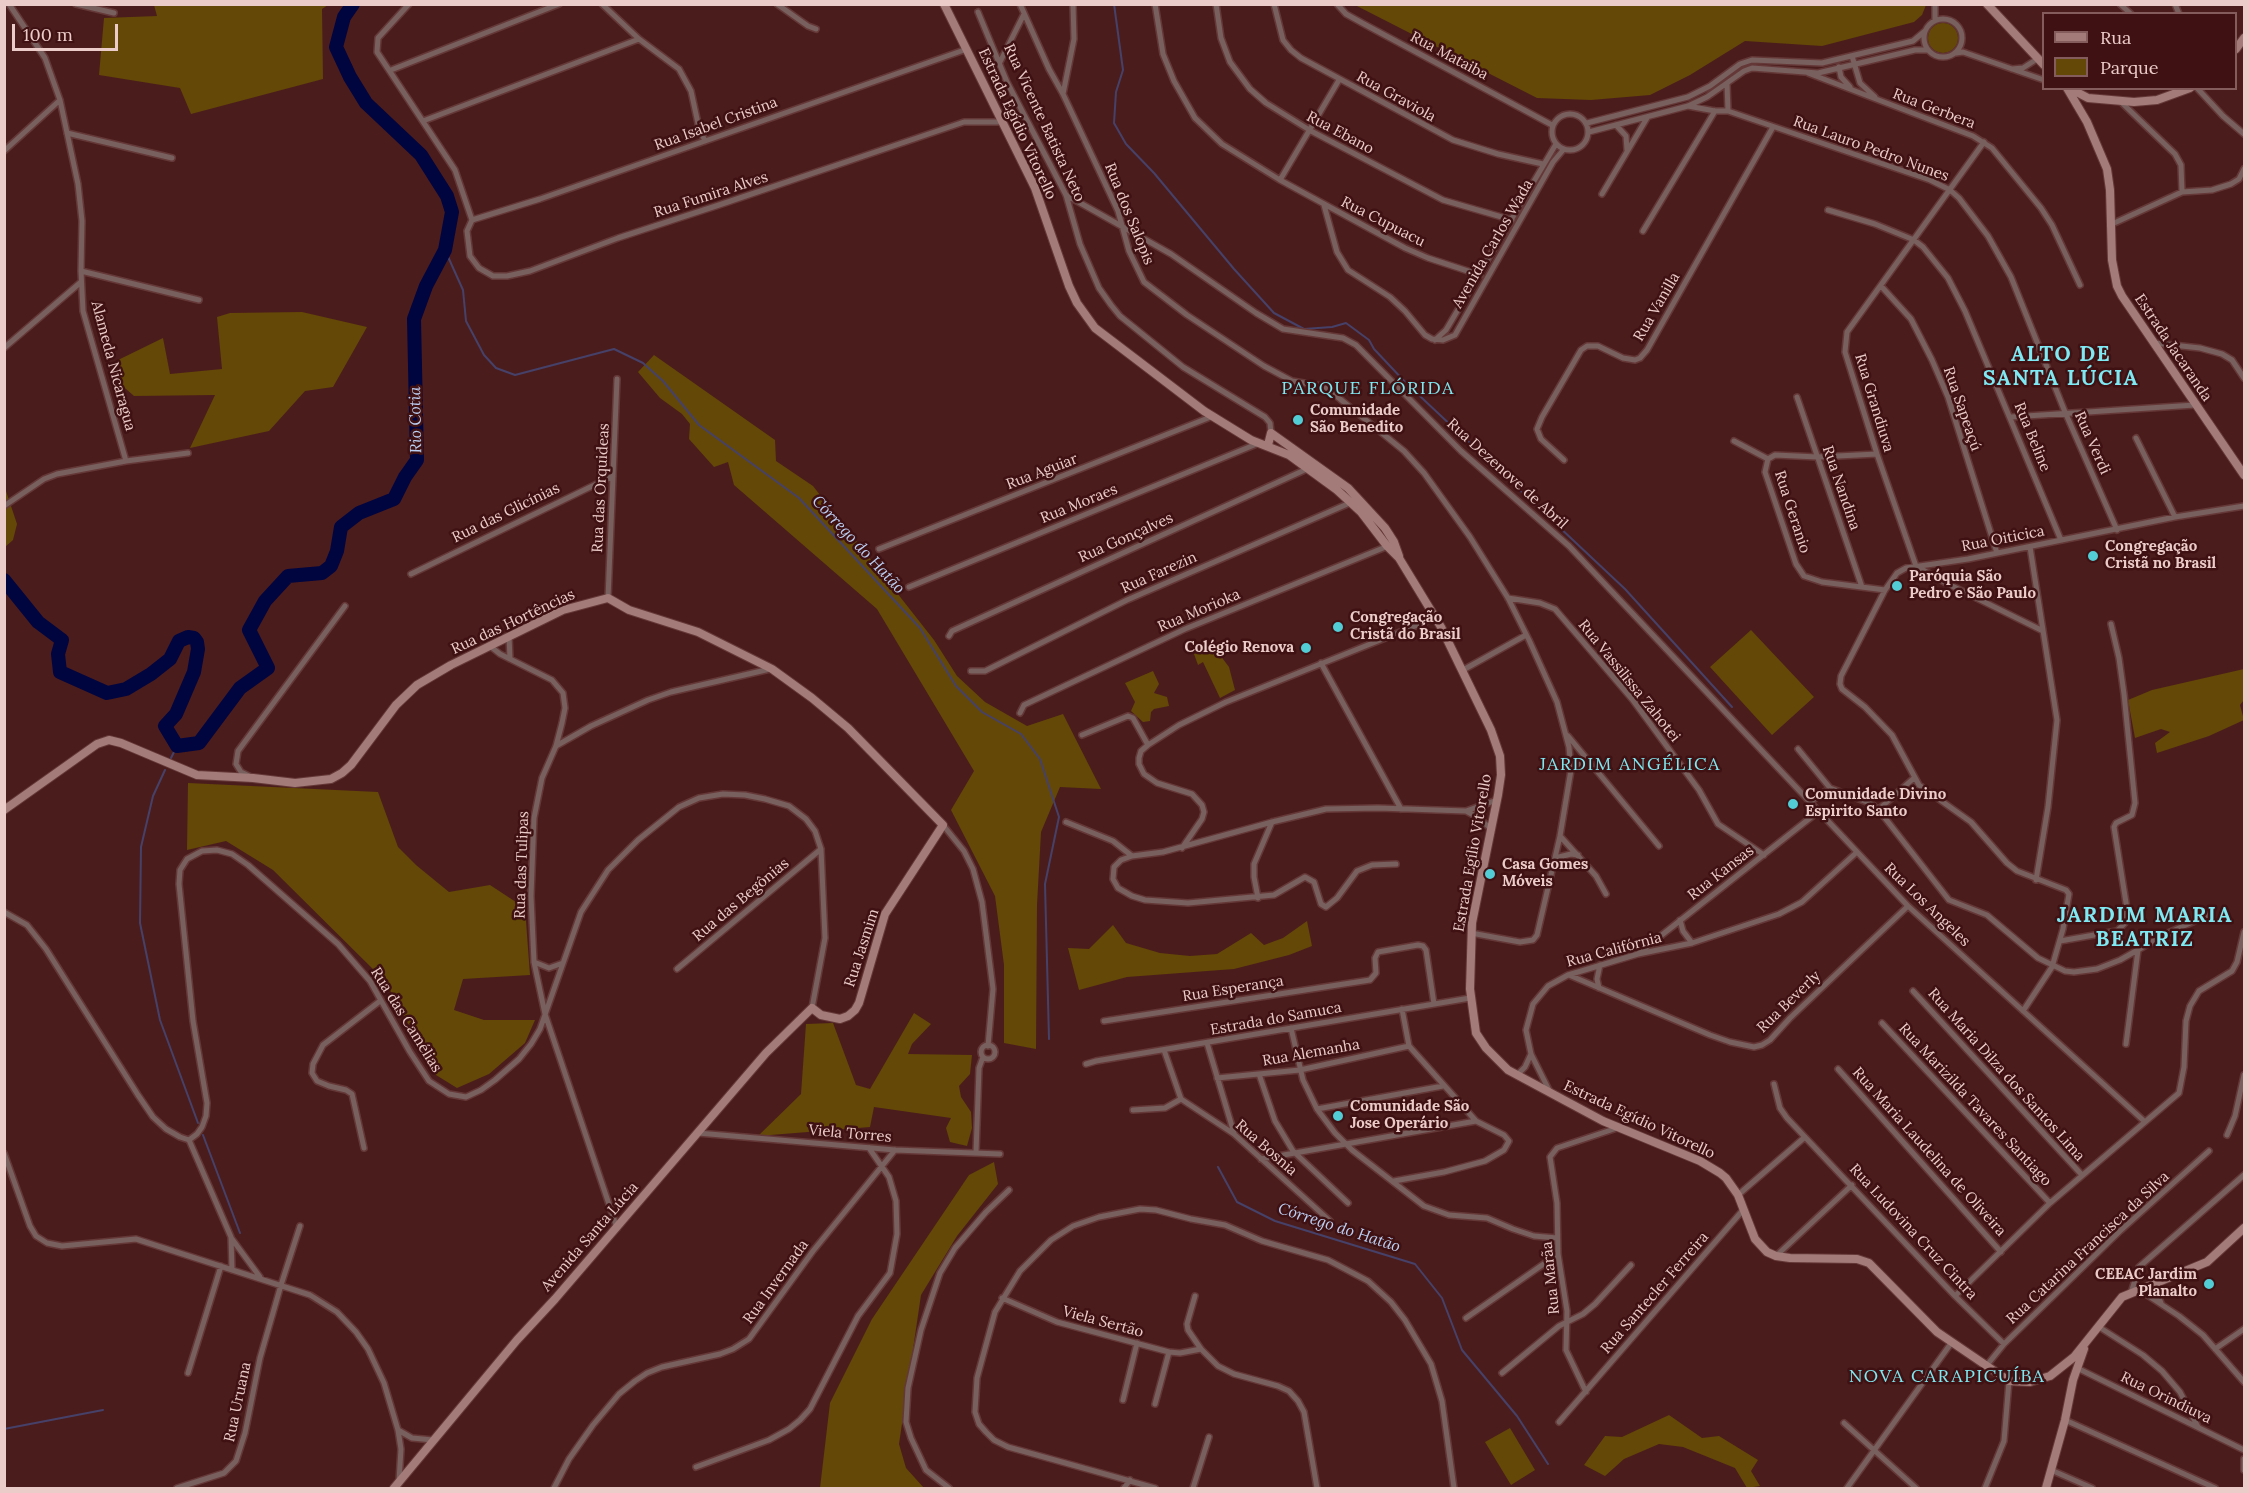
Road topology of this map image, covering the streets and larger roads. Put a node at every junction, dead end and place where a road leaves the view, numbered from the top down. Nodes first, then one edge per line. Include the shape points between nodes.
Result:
1 (9, 4) edge
2 (76, 4) edge
3 (409, 4) edge
4 (559, 4) edge
5 (602, 4) edge
6 (944, 4) edge
7 (1020, 4) edge
8 (1155, 4) edge
9 (1216, 4) edge
10 (1274, 4) edge
11 (1338, 4) edge
12 (1935, 4) edge
13 (1987, 4) edge
14 (778, 5) edge
15 (1073, 5) edge
16 (978, 12) dead end
17 (114, 13) dead end
18 (1024, 14) junction
19 (1935, 20) junction
20 (816, 29) dead end
21 (1924, 31) junction
22 (639, 39) junction
23 (967, 49) junction
24 (1927, 50) junction
25 (1956, 53) junction
26 (1852, 57) junction
27 (1838, 60) junction
28 (1000, 62) junction
29 (2040, 62) edge
30 (1855, 65) junction
31 (1839, 69) junction
32 (2010, 69) junction
33 (391, 70) junction
34 (1808, 73) junction
35 (1339, 80) junction
36 (2042, 80) edge
37 (1727, 84) junction
38 (2069, 90) edge
39 (2072, 90) edge
40 (2184, 90) edge
41 (2199, 90) edge
42 (1854, 91) junction
43 (1063, 94) junction
44 (60, 100) junction
45 (1881, 100) junction
46 (2120, 101) junction
47 (1688, 106) junction
48 (1715, 111) junction
49 (1728, 111) junction
50 (1647, 118) junction
51 (423, 121) junction
52 (1003, 122) junction
53 (1587, 123) junction
54 (1552, 125) junction
55 (1616, 125) junction
56 (1773, 127) junction
57 (1311, 131) junction
58 (1589, 132) junction
59 (67, 133) junction
60 (2244, 134) edge
61 (705, 141) junction
62 (1984, 142) junction
63 (1556, 144) junction
64 (1564, 149) junction
65 (4, 152) edge
66 (1627, 152) junction
67 (172, 158) dead end
68 (1543, 164) junction
69 (2244, 169) edge
70 (1280, 180) junction
71 (1950, 190) junction
72 (2182, 192) junction
73 (1602, 194) dead end
74 (1066, 195) junction
75 (1324, 205) junction
76 (1828, 210) dead end
77 (472, 220) junction
78 (1512, 220) junction
79 (2112, 224) junction
80 (1123, 227) junction
81 (1643, 231) dead end
82 (1914, 240) junction
83 (81, 271) junction
84 (1480, 275) junction
85 (81, 282) junction
86 (2080, 285) dead end
87 (1881, 286) junction
88 (2021, 298) joint
89 (200, 300) dead end
90 (1446, 330) junction
91 (1451, 338) junction
92 (1435, 340) junction
93 (2152, 342) junction
94 (4, 348) edge
95 (2244, 378) edge
96 (617, 380) dead end
97 (1797, 397) dead end
98 (2195, 405) junction
99 (2065, 412) junction
100 (1213, 417) junction
101 (2011, 417) junction
102 (1271, 433) junction
103 (2136, 438) dead end
104 (1734, 441) dead end
105 (1258, 443) junction
106 (1268, 445) junction
107 (188, 453) dead end
108 (1877, 454) junction
109 (1818, 457) junction
110 (1768, 459) junction
111 (1564, 460) dead end
112 (126, 461) junction
113 (1312, 465) junction
114 (2242, 467) edge
115 (2244, 475) edge
116 (614, 476) junction
117 (1354, 500) junction
118 (4, 506) edge
119 (2244, 506) edge
120 (2175, 517) junction
121 (2117, 530) junction
122 (2061, 540) junction
123 (1391, 544) junction
124 (2030, 547) junction
125 (879, 549) dead end
126 (1996, 553) junction
127 (1916, 566) junction
128 (411, 574) dead end
129 (909, 587) dead end
130 (1862, 587) junction
131 (1885, 590) junction
132 (608, 597) junction
133 (1508, 598) junction
134 (345, 606) dead end
135 (1435, 618) junction
136 (2111, 624) dead end
137 (2043, 631) junction
138 (1526, 634) junction
139 (509, 636) junction
140 (949, 636) dead end
141 (490, 646) junction
142 (510, 659) junction
143 (1321, 663) junction
144 (772, 669) junction
145 (1463, 670) junction
146 (971, 671) dead end
147 (1020, 713) dead end
148 (1082, 735) dead end
149 (1567, 735) junction
150 (1148, 745) junction
151 (556, 746) junction
152 (1798, 749) dead end
153 (1593, 766) junction
154 (1571, 770) junction
155 (253, 778) junction
156 (1914, 778) junction
157 (1830, 788) junction
158 (1497, 800) junction
159 (1810, 802) junction
160 (1401, 809) junction
161 (4, 810) edge
162 (1878, 810) junction
163 (1466, 811) junction
164 (1819, 812) junction
165 (1066, 822) dead end
166 (1272, 822) junction
167 (943, 825) junction
168 (1491, 829) junction
169 (1560, 836) junction
170 (1659, 846) dead end
171 (1182, 848) junction
172 (821, 849) junction
173 (1857, 852) junction
174 (1578, 855) junction
175 (1764, 855) junction
176 (1132, 856) junction
177 (1555, 858) junction
178 (1396, 864) dead end
179 (2036, 880) junction
180 (1606, 894) dead end
181 (1258, 898) junction
182 (1908, 906) junction
183 (4, 912) edge
184 (2210, 914) dead end
185 (1680, 920) junction
186 (2244, 932) edge
187 (1471, 933) junction
188 (2060, 941) junction
189 (1692, 943) junction
190 (2138, 950) junction
191 (1638, 954) junction
192 (534, 962) junction
193 (563, 963) junction
194 (1600, 965) junction
195 (2052, 966) junction
196 (677, 969) dead end
197 (1568, 975) junction
198 (1599, 988) junction
199 (1913, 991) dead end
200 (1470, 998) junction
201 (380, 1001) junction
202 (1434, 1004) junction
203 (812, 1008) junction
204 (1402, 1009) junction
205 (2024, 1011) junction
206 (545, 1014) junction
207 (1104, 1021) dead end
208 (1882, 1023) dead end
209 (1291, 1028) junction
210 (1207, 1043) junction
211 (2126, 1044) dead end
212 (988, 1046) junction
213 (1409, 1046) junction
214 (1164, 1050) junction
215 (1531, 1054) junction
216 (982, 1057) junction
217 (1086, 1064) dead end
218 (1838, 1069) dead end
219 (1300, 1070) junction
220 (1259, 1074) junction
221 (1517, 1075) junction
222 (2244, 1075) edge
223 (1217, 1078) junction
224 (1774, 1084) dead end
225 (1443, 1086) junction
226 (1550, 1093) junction
227 (2240, 1095) junction
228 (1181, 1099) junction
229 (2244, 1105) edge
230 (1317, 1109) junction
231 (1133, 1110) dead end
232 (1476, 1121) junction
233 (2144, 1121) junction
234 (1617, 1128) junction
235 (698, 1133) junction
236 (1234, 1134) junction
237 (2227, 1135) dead end
238 (1805, 1137) junction
239 (189, 1140) junction
240 (1345, 1143) junction
241 (364, 1148) dead end
242 (869, 1148) junction
243 (895, 1150) junction
244 (1293, 1151) junction
245 (2209, 1151) dead end
246 (4, 1153) edge
247 (976, 1153) junction
248 (999, 1154) dead end
249 (1261, 1159) junction
250 (881, 1167) junction
251 (2082, 1175) junction
252 (2244, 1175) edge
253 (1394, 1181) junction
254 (1852, 1185) junction
255 (1009, 1190) dead end
256 (1738, 1196) junction
257 (1348, 1203) dead end
258 (2050, 1203) junction
259 (1743, 1210) junction
260 (1330, 1221) dead end
261 (300, 1226) dead end
262 (2244, 1227) edge
263 (617, 1228) junction
264 (231, 1237) junction
265 (1557, 1238) junction
266 (2001, 1252) junction
267 (1558, 1254) junction
268 (1776, 1256) junction
269 (1631, 1265) dead end
270 (221, 1266) junction
271 (232, 1270) junction
272 (261, 1278) junction
273 (2156, 1282) junction
274 (281, 1285) junction
275 (2141, 1291) junction
276 (2132, 1293) junction
277 (1195, 1296) dead end
278 (1955, 1296) junction
279 (1002, 1298) junction
280 (2162, 1304) junction
281 (1466, 1318) dead end
282 (1568, 1322) junction
283 (2099, 1328) junction
284 (2244, 1329) edge
285 (1952, 1342) junction
286 (1137, 1343) junction
287 (2086, 1343) junction
288 (2004, 1344) junction
289 (1201, 1349) junction
290 (2216, 1349) junction
291 (1168, 1352) junction
292 (1988, 1365) junction
293 (2077, 1368) junction
294 (1502, 1372) dead end
295 (188, 1373) dead end
296 (2009, 1380) junction
297 (2244, 1382) edge
298 (1586, 1392) junction
299 (1123, 1400) dead end
300 (1155, 1404) dead end
301 (2066, 1420) junction
302 (1559, 1422) dead end
303 (1844, 1423) dead end
304 (2198, 1427) junction
305 (398, 1430) junction
306 (1209, 1437) dead end
307 (433, 1440) junction
308 (1874, 1449) junction
309 (2244, 1450) edge
310 (2244, 1459) edge
311 (696, 1467) dead end
312 (2051, 1470) junction
313 (2244, 1470) edge
314 (1130, 1480) junction
315 (396, 1485) edge
316 (177, 1488) edge
317 (554, 1488) edge
318 (949, 1488) edge
319 (1124, 1488) edge
320 (1155, 1488) edge
321 (1193, 1488) edge
322 (1317, 1488) edge
323 (1454, 1488) edge
324 (1846, 1488) edge
325 (1916, 1488) edge
326 (1985, 1488) edge
327 (2046, 1488) edge
328 (2092, 1488) edge
329 (2215, 1488) edge

1 - 44 street, Alameda Nicaragua via 45,58
2 - 17 street
3 - 33 street via 378,38 377,52
4 - 33 street
5 - 22 street
6 - 23 street, Estrada Egídio Vitorello
7 - 18 street, Rua dos Salopis
8 - 70 street, Rua Cupuacu via 1168,69 1192,113 1222,144
9 - 57 street, Rua Ebano via 1224,49 1238,75 1266,103
10 - 35 street, Rua Graviola via 1286,46
11 - 54 street, Rua Mataiba via 1346,14
12 - 19 street
13 - 29 street
14 - 20 street
15 - 43 street via 1074,39
16 - 28 street, Rua Vicente Batista Neto
18 - 28 street
18 - 43 street, Rua dos Salopis
19 - 21 street
19 - 25 street via 1953,21 1961,31 1962,43
21 - 24 street
21 - 26 street via 1913,41
22 - 51 street
22 - 61 street via 685,78
23 - 52 street, Estrada Egídio Vitorello
23 - 61 street, Rua Isabel Cristina
24 - 25 street via 1944,57
24 - 30 street
25 - 32 street via 1964,52
26 - 27 street
26 - 30 street, Rua Gerbera
27 - 31 street
27 - 53 street via 1815,64 1752,60 1688,97
28 - 74 street, Rua Vicente Batista Neto
29 - 32 street
30 - 31 street
30 - 45 street, Rua Gerbera via 1863,88
31 - 34 street
31 - 42 street
32 - 36 street
33 - 51 street
34 - 37 street via 1752,68
34 - 42 street, Rua Gerbera
35 - 57 street
35 - 68 street, Rua Graviola via 1453,140
37 - 47 street
37 - 49 street
38 - 79 street, Estrada Jacaranda via 2107,169
39 - 46 street via 2088,98
40 - 46 street via 2157,100
41 - 60 street
42 - 45 street, Rua Gerbera
43 - 80 street, Rua dos Salopis
44 - 59 street, Alameda Nicaragua
44 - 65 street
45 - 62 street, Rua Gerbera
46 - 72 street via 2175,154 2181,165
47 - 48 street, Rua Lauro Pedro Nunes
47 - 50 street
48 - 49 street, Rua Lauro Pedro Nunes
48 - 81 street
49 - 56 street, Rua Lauro Pedro Nunes
50 - 55 street
50 - 66 street
51 - 77 street via 455,170
52 - 77 street, Rua Fumira Alves via 964,122 507,276 493,276 479,268 470,256 467,231
52 - 100 street, Estrada Egídio Vitorello via 1035,188 1077,303 1103,334
53 - 54 street via 1578,115 1567,113
53 - 58 street
54 - 63 street
55 - 58 street
55 - 66 street via 1626,136
56 - 71 street, Rua Lauro Pedro Nunes
56 - 111 street, Rua Vanilla via 1647,350 1635,360 1598,346 1581,350 1537,429 1541,439
57 - 70 street
57 - 78 street, Rua Ebano via 1443,200
58 - 64 street via 1579,148
59 - 67 street
59 - 83 street, Alameda Nicaragua via 82,221
61 - 77 street, Rua Isabel Cristina
62 - 71 street, Rua Grandiuva
62 - 86 street, Rua Gerbera via 2006,162 2042,208
63 - 64 street
63 - 68 street, Avenida Carlos Wada
64 - 91 street, Avenida Carlos Wada
66 - 73 street
68 - 78 street, Avenida Carlos Wada
69 - 72 street via 2231,184
70 - 75 street, Rua Cupuacu
71 - 82 street, Rua Grandiuva
71 - 88 street, Rua Lauro Pedro Nunes via 1993,243
72 - 79 street
74 - 80 street, Rua Dezenove de Abril
74 - 102 street, Rua Vicente Batista Neto via 1085,257 1115,311 1183,367 1264,417 1270,423
75 - 84 street, Rua Cupuacu via 1413,251
75 - 92 street via 1337,252 1348,270 1390,297 1425,335
76 - 82 street
78 - 84 street, Avenida Carlos Wada
79 - 93 street, Estrada Jacaranda via 2117,286
80 - 133 street, Rua dos Salopis via 1129,251 1144,282 1152,289 1264,366 1292,381 1329,390 1404,451 1470,537
80 - 159 street, Rua Dezenove de Abril via 1172,254 1283,329 1336,337 1356,345 1461,451 1569,546
82 - 87 street, Rua Grandiuva
82 - 101 street, Rua Beline via 1948,278
83 - 85 street, Alameda Nicaragua
83 - 89 street
84 - 90 street, Avenida Carlos Wada
85 - 94 street
85 - 112 street, Alameda Nicaragua via 85,319
87 - 108 street, Rua Grandiuva via 1844,341
87 - 126 street, Rua Sapeaçú via 1911,319 1948,397
88 - 99 street, Rua Verdi
90 - 91 street
90 - 92 street, Avenida Carlos Wada
91 - 92 street
93 - 95 street via 2222,354 2232,360
93 - 98 street, Estrada Jacaranda
96 - 116 street, Rua das Orquideas
97 - 109 street, Rua Nandina
98 - 99 street
98 - 114 street, Estrada Jacaranda
99 - 101 street
99 - 121 street, Rua Verdi
100 - 105 street, Estrada Egílio Vitorello
100 - 125 street, Rua Aguiar
101 - 122 street, Rua Beline
102 - 106 street
102 - 113 street, Estrada Egílio Vitorello
103 - 120 street
104 - 110 street
105 - 106 street, Estrada Egílio Vitorello
105 - 129 street, Rua Moraes
106 - 113 street, Estrada Egílio Vitorello
107 - 112 street
108 - 109 street, Rua Geranio
108 - 127 street, Rua Grandiuva
109 - 110 street, Rua Geranio via 1780,455
109 - 130 street, Rua Nandina
110 - 130 street, Rua Geranio via 1766,476 1801,573 1821,582
112 - 118 street via 57,474
113 - 117 street, Estrada Egílio Vitorello
113 - 140 street, Rua Gonçalves via 952,630
114 - 115 street, Estrada Jacaranda
116 - 128 street, Rua das Glicínias
116 - 132 street, Rua das Orquideas
117 - 123 street, Estrada Egílio Vitorello via 1385,528
117 - 146 street, Rua Farezin via 1127,600 985,670
119 - 120 street, Rua Oiticica
120 - 121 street, Rua Oiticica
121 - 122 street, Rua Oiticica
122 - 124 street, Rua Oiticica
123 - 135 street, Estrada Egílio Vitorello
123 - 147 street, Rua Morioka via 1185,629 1024,705
124 - 126 street, Rua Oiticica
124 - 137 street
126 - 127 street, Rua Oiticica
127 - 131 street, Rua Oiticica via 1897,573
127 - 137 street
130 - 131 street, Rua Geranio
131 - 156 street, Rua Oiticica via 1840,676 1840,684 1892,735
132 - 139 street, Rua das Hortências via 563,610
132 - 144 street via 629,610 698,632
133 - 138 street, Rua dos Salopis
133 - 175 street, Rua Vassilissa Zahotei via 1555,609 1632,699 1699,790 1718,824
134 - 155 street via 238,751 236,764
135 - 143 street
135 - 145 street, Estrada Egílio Vitorello
136 - 188 street via 2135,802 2132,815 2116,823 2114,831 2127,909 2125,923 2110,933
137 - 179 street via 2057,720
138 - 145 street
138 - 149 street, Rua dos Salopis
139 - 141 street, Rua das Hortências
139 - 142 street
141 - 142 street, Rua das Tulipas
141 - 155 street, Rua das Hortências via 417,685 396,705 342,773 315,782
142 - 151 street, Rua das Tulipas via 560,687 565,708
143 - 150 street via 1226,702
143 - 160 street
144 - 151 street via 648,700
144 - 167 street via 848,728
145 - 158 street, Estrada Egílio Vitorello via 1500,756 1502,775
148 - 150 street via 1128,716
149 - 153 street
149 - 154 street
150 - 171 street via 1139,758 1144,774 1157,783 1192,794 1202,805 1202,819
151 - 192 street, Rua das Tulipas via 542,778 534,818
152 - 157 street
153 - 154 street via 1585,764
153 - 170 street
154 - 169 street
155 - 161 street, Rua das Hortências via 188,773 109,740 97,744
156 - 162 street
156 - 179 street via 1971,822 2007,863
157 - 159 street
157 - 162 street via 1862,799
158 - 163 street
158 - 168 street, Estrada Egílio Vitorello
159 - 164 street, Rua Dezenove de Abril
160 - 163 street
160 - 166 street via 1326,809
162 - 195 street via 1949,900 1987,915
163 - 168 street
164 - 173 street, Rua Los Angeles
164 - 175 street, Rua Kansas
165 - 176 street via 1113,842
166 - 171 street
166 - 181 street via 1254,864
167 - 203 street, Rua Jasmim via 885,914 855,1010 840,1019 821,1015
167 - 212 street via 973,868 982,902 993,989
168 - 187 street, Estrada Egílio Vitorello
169 - 174 street
169 - 177 street
171 - 176 street
172 - 193 street, Rua das Camélias via 806,819 781,804 745,795 699,798 679,807 608,870 581,912
172 - 196 street, Rua das Begônias
172 - 203 street, Rua das Camélias via 825,938
173 - 182 street, Rua Los Angeles
173 - 189 street, Rua Califórnia via 1790,909
174 - 177 street
174 - 180 street
175 - 185 street, Rua Kansas
176 - 181 street via 1116,863 1113,879 1118,888 1132,896 1188,903
177 - 187 street via 1533,940 1520,942
178 - 181 street via 1372,865 1358,871 1326,907 1308,878 1278,894
179 - 188 street via 2069,894
182 - 198 street, Rua Beverly via 1761,1045 1744,1046 1720,1039
182 - 205 street, Rua Los Angeles
183 - 239 street via 27,925 46,949 153,1117 166,1129
184 - 190 street
185 - 189 street, Rua Califórnia
185 - 191 street, Rua Kansas
186 - 233 street via 2232,971 2199,991 2190,1006 2179,1093
187 - 200 street, Estrada Egílio Vitorello
188 - 195 street
189 - 191 street, Rua Califórnia
190 - 195 street via 2097,969 2074,972
190 - 211 street
191 - 194 street, Rua Califórnia
192 - 193 street via 549,968
192 - 206 street, Rua das Tulipas
193 - 206 street, Rua das Camélias
194 - 197 street, Rua Califórnia
194 - 198 street
195 - 205 street
197 - 198 street, Rua Beverly
197 - 215 street, Rua Califórnia via 1548,986 1533,1004 1526,1029
199 - 251 street, Rua Maria Dilza dos Santos Lima
200 - 202 street, Estrada do Samuca
200 - 221 street, Estrada Egídio Vitorello via 1480,1041
201 - 206 street, Rua das Camélias via 429,1081 459,1097 481,1090 519,1059 536,1036
201 - 239 street, Rua das Camélias via 370,981 338,944 248,865 217,850 202,851 187,859 180,870 179,884 193,1021 207,1103 202,1127
201 - 241 street via 323,1045 312,1073 317,1081 352,1094
202 - 204 street, Estrada do Samuca
202 - 207 street, Rua Esperança via 1423,946 1378,952 1374,977 1366,981
203 - 235 street, Avenida Santa Lúcia via 766,1053
204 - 209 street, Estrada do Samuca
204 - 213 street
205 - 233 street, Rua Los Angeles
206 - 263 street, Rua das Tulipas
208 - 258 street, Rua Marizilda Tavares Santiago
209 - 210 street, Estrada do Samuca
209 - 219 street
210 - 214 street, Estrada do Samuca
210 - 223 street
212 - 216 street via 982,1049
212 - 216 street via 994,1055
213 - 219 street, Rua Alemanha
213 - 225 street
214 - 217 street, Estrada do Samuca
214 - 228 street
215 - 221 street
215 - 226 street, Rua Califórnia
216 - 247 street
218 - 266 street, Rua Maria Laudelina de Oliveira
219 - 220 street, Rua Alemanha
219 - 230 street
220 - 223 street, Rua Alemanha
220 - 244 street, Rua Bosnia via 1275,1120
221 - 226 street, Estrada Egídio Vitorello
222 - 227 street
223 - 236 street
224 - 238 street, Rua Ludovina Cruz Cintra via 1780,1108
225 - 230 street
225 - 232 street
226 - 234 street, Estrada Egídio Vitorello
227 - 229 street
227 - 237 street
228 - 231 street via 1164,1108
228 - 236 street, Rua Bosnia
230 - 240 street
232 - 240 street
232 - 253 street via 1507,1137 1507,1147 1467,1167
233 - 251 street
234 - 256 street, Estrada Egídio Vitorello via 1710,1166 1726,1178
234 - 265 street, Rua Marãa via 1557,1148 1551,1154
235 - 242 street, Viela Torres
235 - 263 street, Avenida Santa Lúcia
236 - 249 street, Rua Bosnia
238 - 254 street, Rua Ludovina Cruz Cintra
238 - 256 street
239 - 264 street
240 - 244 street
240 - 253 street
242 - 243 street, Viela Torres
242 - 250 street
243 - 247 street, Viela Torres
243 - 250 street, Rua Invernada
244 - 249 street
244 - 257 street, Rua Bosnia
245 - 288 street, Rua Catarina Francisca da Silva
246 - 270 street via 30,1226 47,1243 62,1246 136,1239
247 - 248 street, Viela Torres
249 - 260 street, Rua Bosnia
250 - 311 street via 893,1188 897,1217 890,1273 848,1332 810,1409 789,1429 768,1440
250 - 317 street, Rua Invernada via 749,1339 720,1354 662,1367 635,1381 593,1425
251 - 258 street
252 - 276 street via 2139,1267
253 - 265 street via 1424,1206 1449,1215 1487,1218 1513,1230
254 - 268 street
254 - 278 street, Rua Ludovina Cruz Cintra
255 - 318 street via 955,1248 940,1273 921,1330 909,1388 906,1422 911,1438 927,1470
256 - 259 street, Estrada Egídio Vitorello
258 - 266 street
259 - 268 street, Estrada Egídio Vitorello via 1758,1244
259 - 298 street, Rua Santecler Ferreira
261 - 274 street, Rua Uruana
262 - 273 street via 2207,1262
263 - 307 street, Avenida Santa Lúcia
264 - 271 street
264 - 272 street
265 - 267 street, Rua Marãa
266 - 278 street
267 - 281 street
267 - 282 street, Rua Marãa
268 - 285 street via 1864,1260
269 - 282 street via 1595,1304
270 - 271 street
270 - 295 street
271 - 272 street
272 - 274 street
273 - 275 street
273 - 280 street
274 - 305 street via 327,1304 357,1332 384,1383
274 - 316 street, Rua Uruana via 236,1461 224,1473
275 - 276 street
275 - 280 street
276 - 283 street via 2116,1303
277 - 289 street via 1187,1324
278 - 288 street, Rua Ludovina Cruz Cintra
279 - 286 street, Viela Sertão via 1057,1322
279 - 314 street via 977,1378 974,1398 979,1424 994,1440 1008,1447
279 - 323 street via 1020,1271 1051,1240 1086,1221 1140,1209 1225,1225 1262,1241 1335,1263 1368,1281 1391,1302 1426,1355 1442,1401
280 - 290 street
282 - 294 street
282 - 298 street, Rua Marãa via 1566,1350
283 - 287 street
283 - 304 street via 2143,1354 2162,1371 2180,1392
284 - 290 street
285 - 292 street
285 - 308 street
286 - 291 street, Viela Sertão
286 - 299 street
287 - 293 street
287 - 296 street via 2050,1376 2030,1382
288 - 292 street, Rua Catarina Francisca da Silva
289 - 291 street, Viela Sertão
289 - 322 street via 1218,1366 1278,1386 1298,1401 1304,1412
290 - 297 street
291 - 300 street
292 - 296 street
293 - 301 street
293 - 304 street, Rua Orindiuva
296 - 326 street via 2004,1441
298 - 302 street
301 - 312 street
301 - 329 street
303 - 308 street
304 - 309 street, Rua Orindiuva
305 - 307 street via 412,1438
305 - 315 street via 401,1449
306 - 321 street
307 - 315 street, Avenida Santa Lúcia
308 - 324 street
308 - 325 street
310 - 313 street
312 - 327 street
312 - 328 street
314 - 319 street
314 - 320 street

